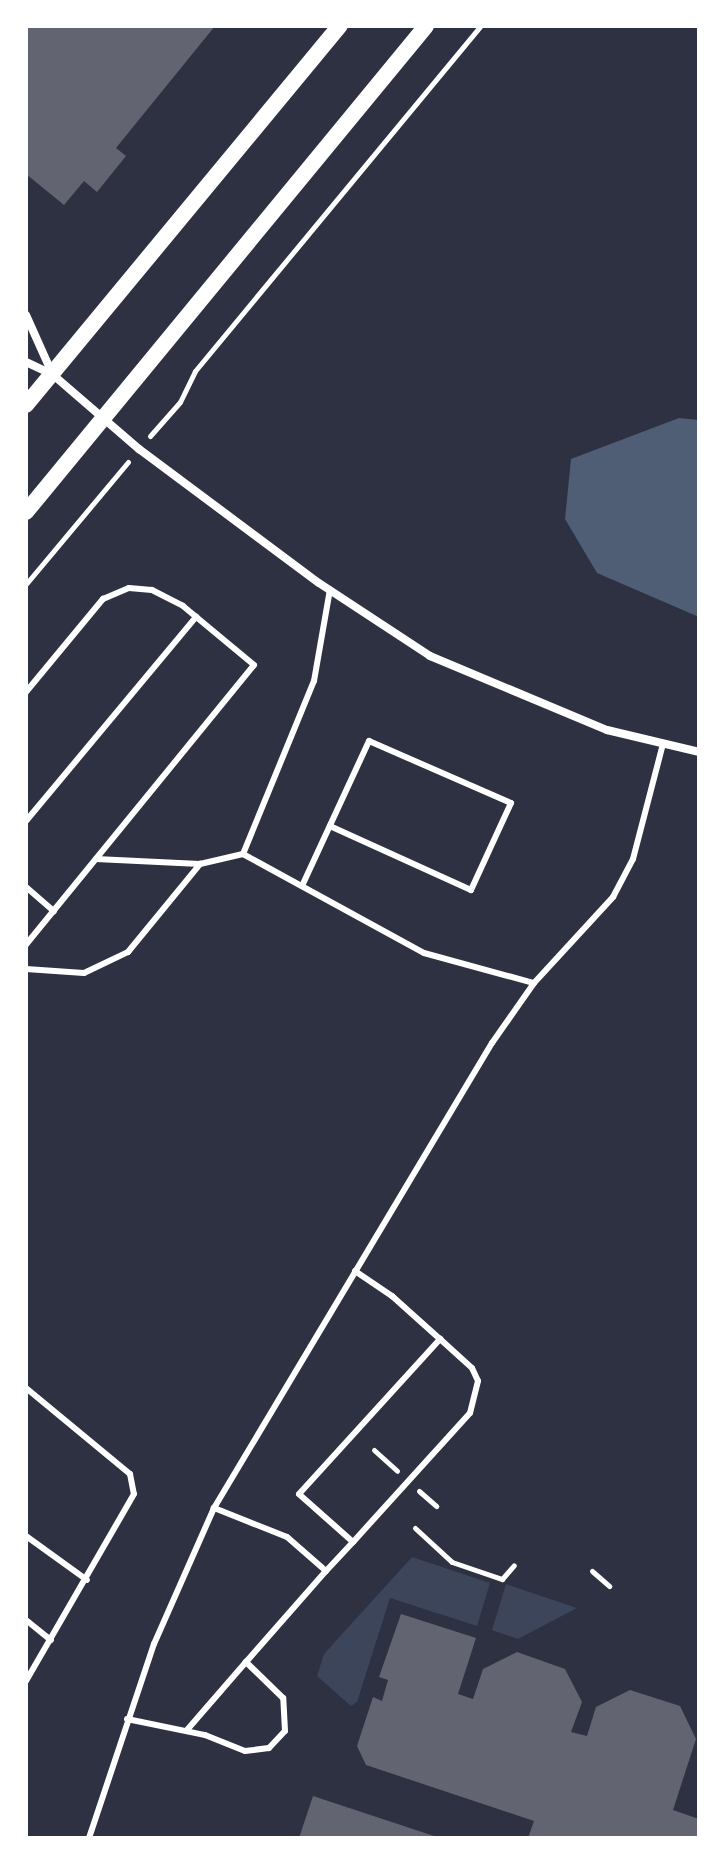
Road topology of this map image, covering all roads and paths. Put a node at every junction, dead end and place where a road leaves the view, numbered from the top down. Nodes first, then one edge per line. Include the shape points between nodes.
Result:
1 (340, 26) edge
2 (426, 26) edge
3 (480, 26) edge
4 (26, 315) edge
5 (26, 362) edge
6 (52, 374) junction
7 (26, 405) edge
8 (103, 418) junction
9 (139, 449) junction
10 (26, 512) edge
11 (26, 584) edge
12 (330, 589) junction
13 (196, 617) junction
14 (26, 692) edge
15 (663, 744) junction
16 (699, 752) edge
17 (26, 821) edge
18 (330, 826) junction
19 (243, 854) junction
20 (96, 859) junction
21 (200, 864) junction
22 (302, 886) junction
23 (26, 887) edge
24 (54, 911) junction
25 (26, 945) edge
26 (26, 969) edge
27 (534, 983) junction
28 (355, 1271) junction
29 (440, 1339) junction
30 (26, 1388) edge
31 (214, 1508) junction
32 (415, 1528) dead end
33 (26, 1536) edge
34 (353, 1542) junction
35 (514, 1565) dead end
36 (326, 1571) junction
37 (592, 1571) dead end
38 (87, 1580) junction
39 (609, 1586) dead end
40 (26, 1620) edge
41 (51, 1640) junction
42 (246, 1662) junction
43 (26, 1681) edge
44 (127, 1719) junction
45 (187, 1730) junction
46 (89, 1838) edge

1 - 6 main road
2 - 8 main road
3 - 9 path via 195,371 180,402
4 - 6 street
5 - 6 street
6 - 7 main road
6 - 8 street
8 - 9 street
8 - 10 main road
9 - 11 path
9 - 12 street
12 - 15 street via 430,656 484,682 607,730
12 - 19 lane via 314,681
13 - 14 lane via 152,590 129,588 103,599
13 - 17 lane
13 - 20 lane via 254,665
15 - 16 street
15 - 27 lane via 646,818 613,897
18 - 18 lane via 369,741 511,803 471,890
18 - 22 lane
19 - 21 lane
19 - 22 lane
20 - 21 lane
20 - 24 lane
21 - 26 lane via 128,952 84,973
22 - 27 lane via 424,953
23 - 24 lane
24 - 25 lane
27 - 28 lane
28 - 29 lane
28 - 31 lane
29 - 34 lane via 472,1368 478,1399
29 - 34 lane via 299,1494
30 - 38 lane via 130,1474 134,1494
31 - 36 lane via 287,1537
31 - 44 lane
32 - 35 path via 452,1562 502,1579
33 - 38 lane
34 - 36 lane
36 - 42 lane
37 - 39 path
38 - 41 lane
40 - 41 lane
41 - 43 lane
42 - 45 lane
42 - 45 lane via 276,1689 288,1709 279,1740 258,1751 245,1751
44 - 45 lane
44 - 46 lane

